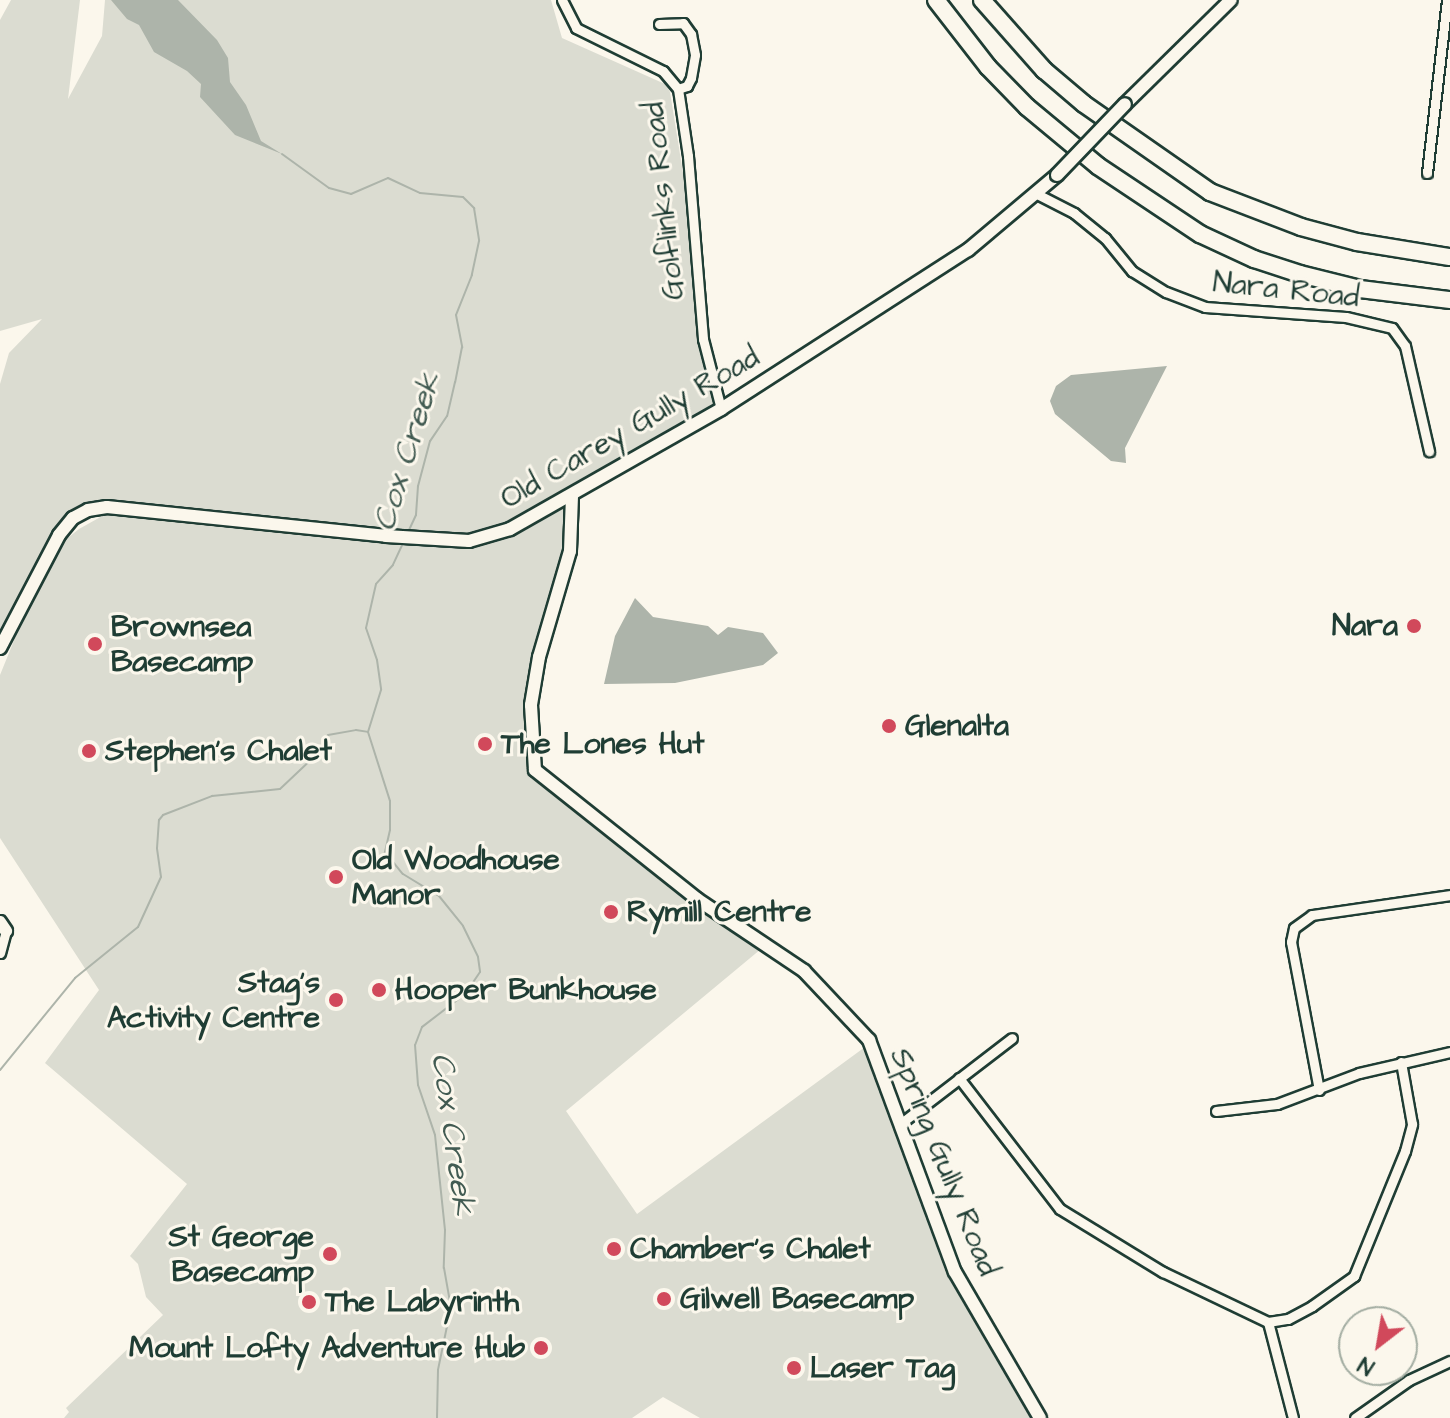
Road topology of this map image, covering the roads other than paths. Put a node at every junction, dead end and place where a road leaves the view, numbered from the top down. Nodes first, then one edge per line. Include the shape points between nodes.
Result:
1 (562, 0) edge
2 (936, 0) edge
3 (982, 0) edge
4 (1231, 0) edge
5 (1447, 0) edge
6 (659, 24) dead end
7 (678, 89) junction
8 (1427, 173) dead end
9 (1035, 193) junction
10 (1450, 257) edge
11 (1450, 300) edge
12 (721, 409) junction
13 (1429, 451) dead end
14 (572, 496) junction
15 (0, 648) edge
16 (1450, 895) edge
17 (3, 926) edge
18 (0, 953) edge
19 (1012, 1038) dead end
20 (1450, 1052) edge
21 (1401, 1062) junction
22 (959, 1078) junction
23 (1319, 1090) junction
24 (1216, 1111) dead end
25 (900, 1124) junction
26 (1268, 1322) junction
27 (1450, 1361) edge
28 (1040, 1418) edge
29 (1293, 1418) edge
30 (1355, 1418) edge

1 - 7 street, Golflinks Road via 576,28 663,71
2 - 11 highway via 1027,107 1098,166 1200,234 1300,274 1360,289
3 - 10 highway via 1041,67 1084,104 1210,192 1301,227
4 - 9 main road, Old Carey Gully Road, bridge
5 - 8 street
6 - 7 street via 683,23 691,34 691,78
7 - 12 street, Golflinks Road via 703,339
9 - 12 main road, Old Carey Gully Road via 968,250
9 - 13 street, Nara Road via 1074,213 1105,238 1132,271 1205,307 1346,317 1392,328 1405,346
12 - 14 main road, Old Carey Gully Road
14 - 15 main road, Old Carey Gully Road via 510,529 469,541 107,507 88,510 59,535
14 - 25 main road, Spring Gully Road via 570,551 539,657 531,705 535,770 697,899 804,971 869,1040
16 - 23 street via 1312,915 1294,928 1291,942
17 - 18 street
19 - 22 street
20 - 21 street
21 - 23 street
21 - 26 street via 1412,1124 1354,1276 1288,1319
22 - 25 street
22 - 26 street via 1060,1209 1163,1272
23 - 24 street via 1277,1104
25 - 28 main road, Spring Gully Road via 955,1272
26 - 29 street
27 - 30 street via 1409,1380

